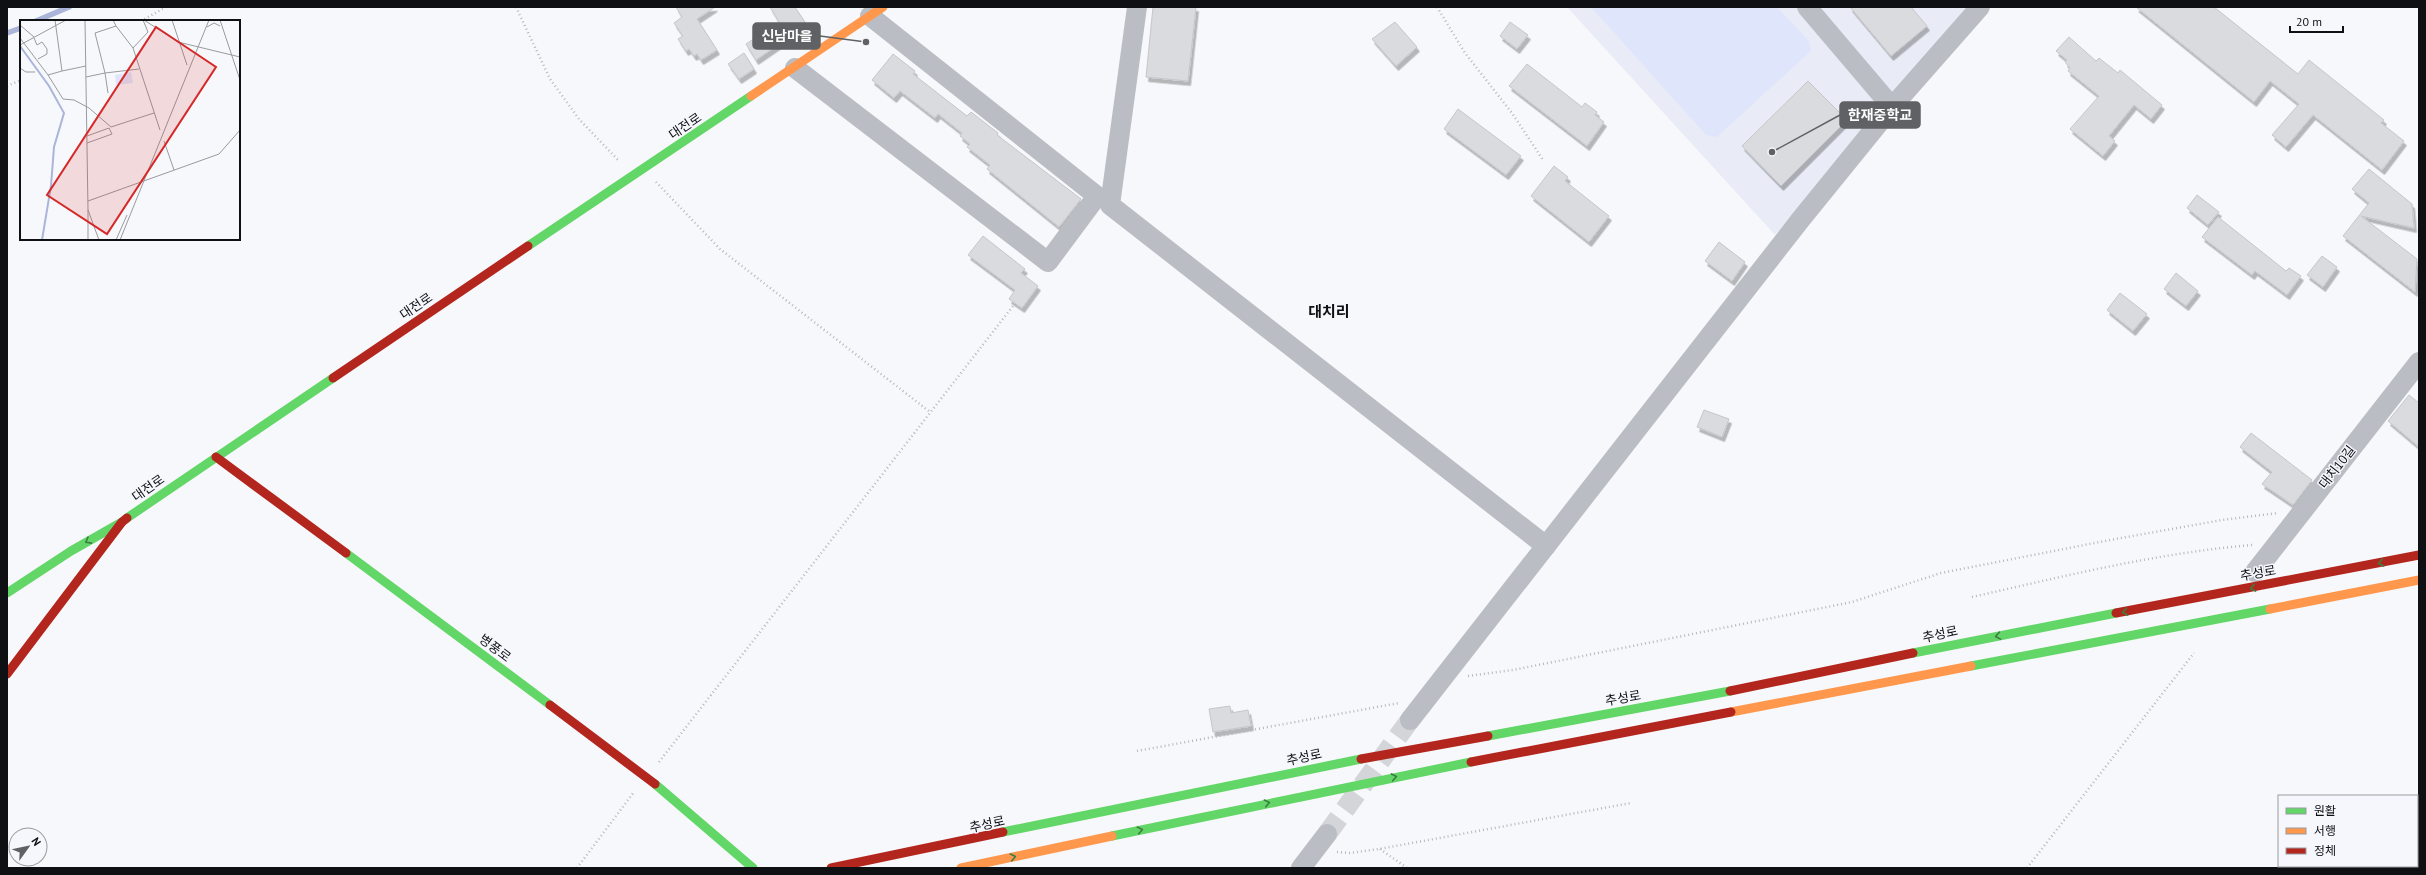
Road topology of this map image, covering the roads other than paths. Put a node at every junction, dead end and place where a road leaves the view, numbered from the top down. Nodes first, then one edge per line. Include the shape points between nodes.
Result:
1 (1137, 7) edge
2 (1807, 7) edge
3 (1980, 7) edge
4 (877, 11) edge
5 (795, 68) junction
6 (1892, 107) junction
7 (1104, 201) junction
8 (2419, 362) edge
9 (216, 457) junction
10 (122, 522) junction
11 (1546, 546) junction
12 (2419, 555) edge
13 (2256, 572) dead end
14 (2419, 580) edge
15 (7, 593) edge
16 (7, 674) edge
17 (1410, 720) tunnel mouth
18 (1327, 834) tunnel mouth
19 (753, 868) edge
20 (831, 868) edge
21 (961, 868) edge
22 (1301, 868) edge

1 - 7 street
2 - 6 street
3 - 6 street
4 - 5 main road, 대전로
4 - 7 street
5 - 7 street via 1048,262
5 - 9 main road, 대전로
6 - 11 street via 1796,225
7 - 11 street
8 - 13 street, 대치10길
9 - 10 main road, 대전로
9 - 19 main road, 병풍로 via 646,776
10 -> 15 main road via 70,551
10 - 16 main road, 대전로
11 - 17 street
12 -> 20 main road, 추성로 via 1965,642 1770,684 1315,767
21 -> 14 main road via 1542,748
18 - 22 street

